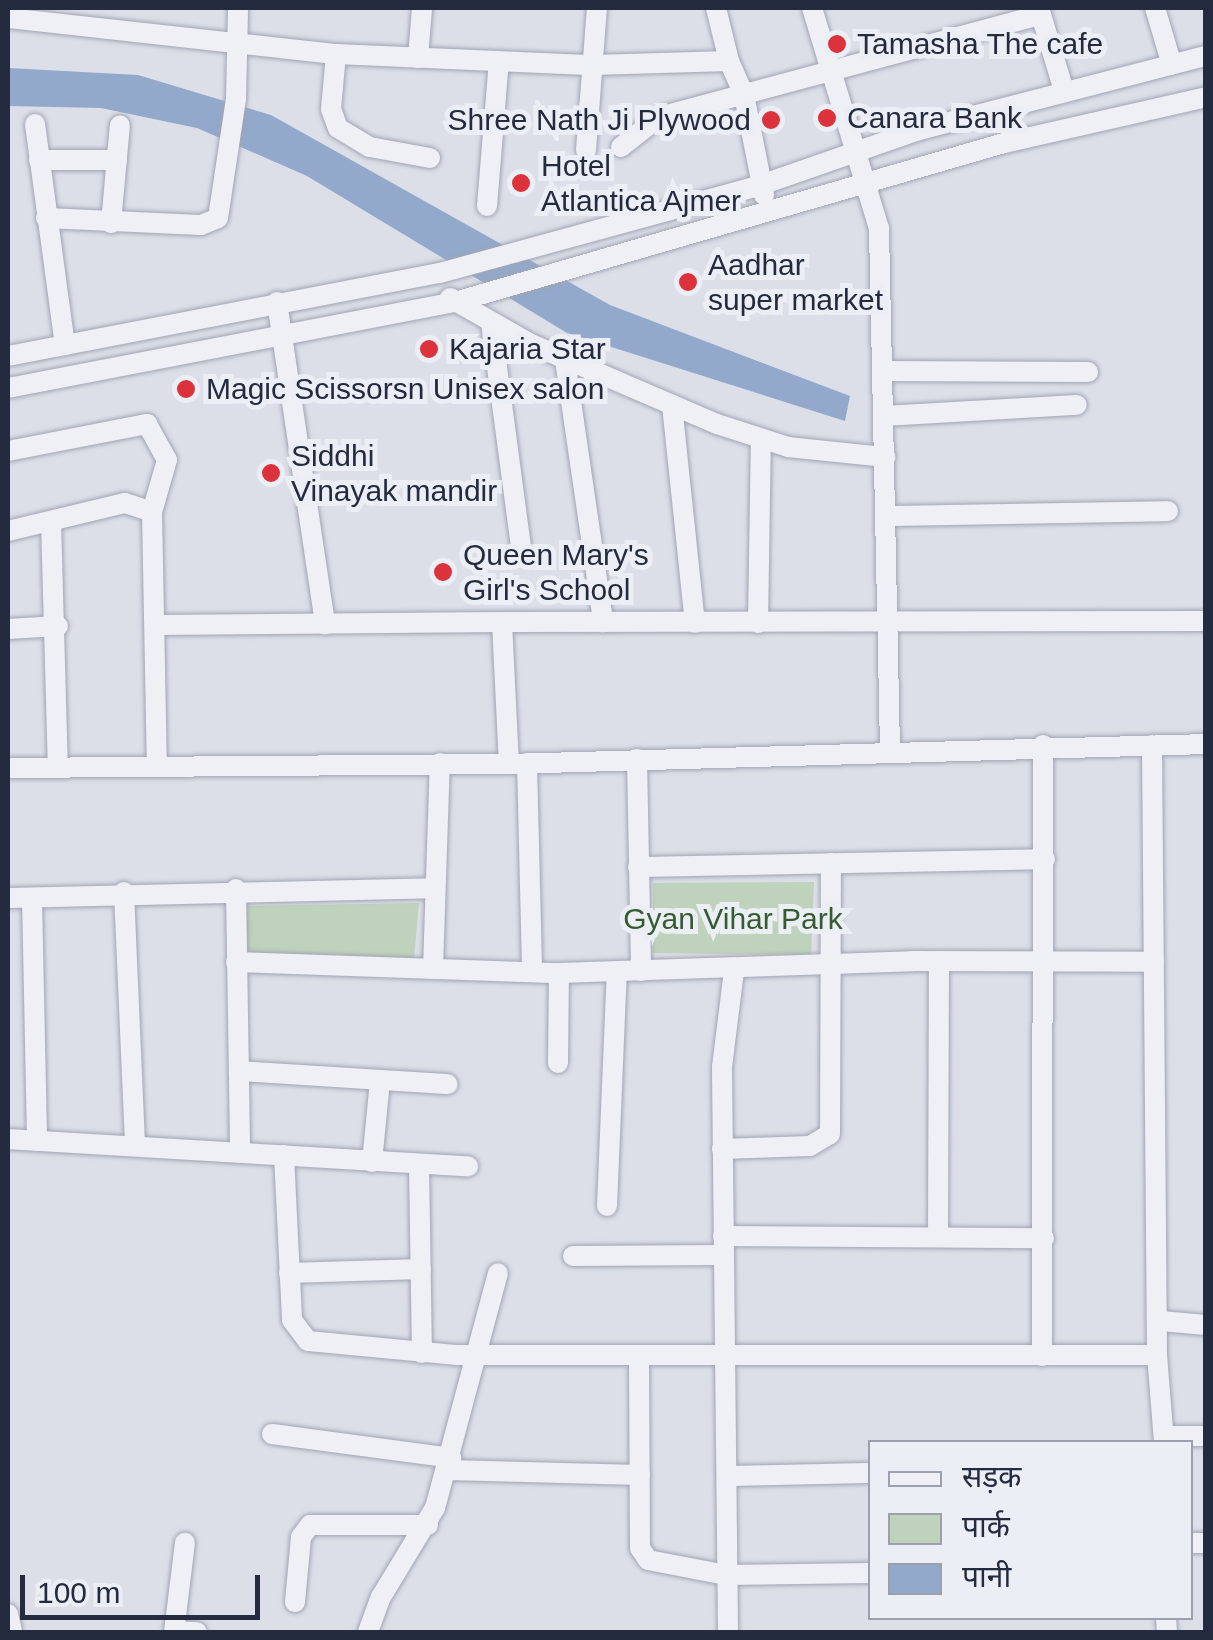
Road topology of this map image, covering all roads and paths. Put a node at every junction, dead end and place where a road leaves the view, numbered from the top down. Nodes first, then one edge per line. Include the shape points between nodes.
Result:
1 (238, 8) edge
2 (422, 8) edge
3 (597, 8) edge
4 (716, 8) edge
5 (812, 8) edge
6 (1155, 8) edge
7 (1040, 11) edge
8 (8, 18) edge
9 (237, 47) junction
10 (336, 54) junction
11 (1206, 56) edge
12 (418, 58) junction
13 (499, 61) junction
14 (730, 61) junction
15 (593, 65) junction
16 (1172, 65) junction
17 (833, 72) junction
18 (1064, 91) junction
19 (744, 95) junction
20 (1206, 97) edge
21 (35, 124) dead end
22 (120, 125) dead end
23 (621, 147) dead end
24 (586, 150) dead end
25 (856, 150) junction
26 (430, 158) dead end
27 (40, 160) junction
28 (117, 160) junction
29 (762, 185) junction
30 (863, 186) junction
31 (488, 206) dead end
32 (769, 215) junction
33 (46, 218) junction
34 (111, 223) junction
35 (432, 275) junction
36 (465, 299) junction
37 (276, 302) junction
38 (490, 322) junction
39 (281, 332) junction
40 (65, 345) junction
41 (8, 356) edge
42 (565, 360) junction
43 (1088, 372) dead end
44 (882, 376) junction
45 (8, 388) edge
46 (1078, 405) dead end
47 (672, 406) junction
48 (884, 413) junction
49 (761, 439) junction
50 (8, 451) edge
51 (886, 457) junction
52 (152, 512) junction
53 (1168, 512) dead end
54 (888, 516) junction
55 (51, 522) junction
56 (8, 531) edge
57 (522, 547) dead end
58 (502, 622) junction
59 (603, 622) junction
60 (1206, 622) edge
61 (695, 623) junction
62 (758, 623) junction
63 (325, 624) junction
64 (888, 624) junction
65 (58, 626) junction
66 (156, 626) junction
67 (8, 629) edge
68 (1206, 744) edge
69 (1043, 745) junction
70 (1152, 745) junction
71 (890, 750) junction
72 (637, 759) junction
73 (440, 763) junction
74 (518, 763) junction
75 (58, 766) junction
76 (157, 766) junction
77 (8, 768) edge
78 (1045, 859) junction
79 (832, 863) junction
80 (638, 867) junction
81 (434, 888) junction
82 (236, 889) junction
83 (124, 892) junction
84 (8, 898) edge
85 (32, 898) junction
86 (939, 961) junction
87 (1046, 961) junction
88 (236, 962) junction
89 (1154, 962) junction
90 (826, 967) junction
91 (433, 969) junction
92 (641, 970) junction
93 (734, 970) junction
94 (532, 972) junction
95 (616, 972) junction
96 (559, 973) junction
97 (558, 1063) dead end
98 (240, 1071) junction
99 (380, 1080) junction
100 (448, 1084) dead end
101 (8, 1139) edge
102 (37, 1140) junction
103 (135, 1146) junction
104 (722, 1148) junction
105 (240, 1153) junction
106 (284, 1155) junction
107 (372, 1162) junction
108 (419, 1165) junction
109 (468, 1166) dead end
110 (607, 1206) dead end
111 (938, 1237) junction
112 (1044, 1238) junction
113 (722, 1246) junction
114 (573, 1256) dead end
115 (421, 1269) junction
116 (289, 1273) junction
117 (498, 1273) dead end
118 (1161, 1321) junction
119 (1206, 1325) edge
120 (422, 1354) junction
121 (721, 1354) junction
122 (1157, 1355) junction
123 (481, 1356) junction
124 (1042, 1356) junction
125 (639, 1357) junction
126 (272, 1434) dead end
127 (1206, 1436) edge
128 (1164, 1440) edge
129 (450, 1464) junction
130 (868, 1474) edge
131 (640, 1475) junction
132 (728, 1476) junction
133 (428, 1524) junction
134 (184, 1543) dead end
135 (868, 1573) edge
136 (726, 1575) junction
137 (296, 1602) dead end
138 (8, 1614) edge
139 (12, 1632) edge
140 (174, 1632) edge
141 (197, 1632) edge
142 (368, 1632) edge
143 (728, 1632) edge

1 - 9 street
2 - 12 street
3 - 15 street
4 - 14 street
5 - 17 street
6 - 16 street
7 - 17 street
7 - 18 street
8 - 9 street
9 - 10 street
9 - 34 street via 218,218 202,225
10 - 12 street
10 - 26 street via 331,109 338,128 370,148
11 - 16 street
12 - 13 street
13 - 15 street
13 - 31 street
14 - 15 street
14 - 19 street
15 - 24 street
16 - 18 street
17 - 19 street
17 - 25 street
18 - 25 street
19 - 23 street via 658,117
19 - 29 street
20 - 30 street via 1004,144
21 - 27 street
22 - 28 street
25 - 29 street
25 - 30 street
27 - 28 street
27 - 33 street
28 - 34 street
29 - 32 street
29 - 35 street
30 - 32 street
30 - 44 street via 879,228
32 - 36 street
33 - 34 street
33 - 40 street
35 - 36 street
35 - 37 street
36 - 38 street
36 - 39 street
37 - 39 street
37 - 40 street
38 - 42 street
38 - 57 street
39 - 45 street
39 - 63 street
40 - 41 street
42 - 47 street
42 - 59 street
43 - 44 street
44 - 48 street
46 - 48 street
47 - 49 street
47 - 61 street
48 - 51 street
49 - 51 street
49 - 62 street
50 - 52 street via 147,424 167,460
51 - 54 street
52 - 55 street via 125,504
52 - 66 street
53 - 54 street
54 - 64 street
55 - 56 street
55 - 65 street
58 - 59 street
58 - 63 street
58 - 74 street
59 - 61 street
60 - 64 street
61 - 62 street
62 - 64 street
63 - 66 street
64 - 71 street
65 - 67 street
65 - 75 street
66 - 76 street
68 - 70 street
69 - 70 street
69 - 71 street
69 - 78 street
70 - 89 street
71 - 72 street
72 - 74 street
72 - 80 street
73 - 74 street
73 - 76 street
73 - 81 street
74 - 94 street
75 - 76 street
75 - 77 street
78 - 79 street
78 - 87 street
79 - 80 street
79 - 90 street
80 - 92 street
81 - 82 street
81 - 91 street
82 - 83 street
82 - 88 street
83 - 85 street
83 - 103 street
84 - 85 street
85 - 102 street
86 - 87 street
86 - 90 street
86 - 111 street
87 - 89 street
87 - 112 street
88 - 91 street
88 - 98 street
89 - 118 street
90 - 93 street
90 - 104 street via 830,1134 810,1146
91 - 94 street
92 - 93 street
92 - 95 street
93 - 104 street via 722,1067
94 - 96 street
95 - 96 street
95 - 110 street
96 - 97 street
98 - 99 street
98 - 105 street
99 - 100 street
99 - 107 street
101 - 102 street
102 - 103 street
103 - 105 street
104 - 113 street
105 - 106 street
106 - 107 street
106 - 116 street
107 - 108 street
108 - 109 street
108 - 115 street
111 - 112 street
111 - 113 street
112 - 124 street
113 - 114 street
113 - 121 street
115 - 116 street
115 - 120 street
116 - 120 street via 292,1320 308,1340
117 - 123 street
118 - 119 street
118 - 122 street
120 - 123 street
121 - 124 street
121 - 125 street
121 - 132 street
122 - 124 street
122 - 128 street
123 - 125 street
123 - 129 street
125 - 131 street
126 - 129 street
127 - 128 street
129 - 131 street
129 - 133 street
130 - 132 street
131 - 136 street via 643,1555
132 - 136 street
133 - 137 street via 310,1525 301,1536
133 - 142 street via 380,1598
134 - 140 street
135 - 136 street
136 - 143 street
138 - 139 street
140 - 141 street

